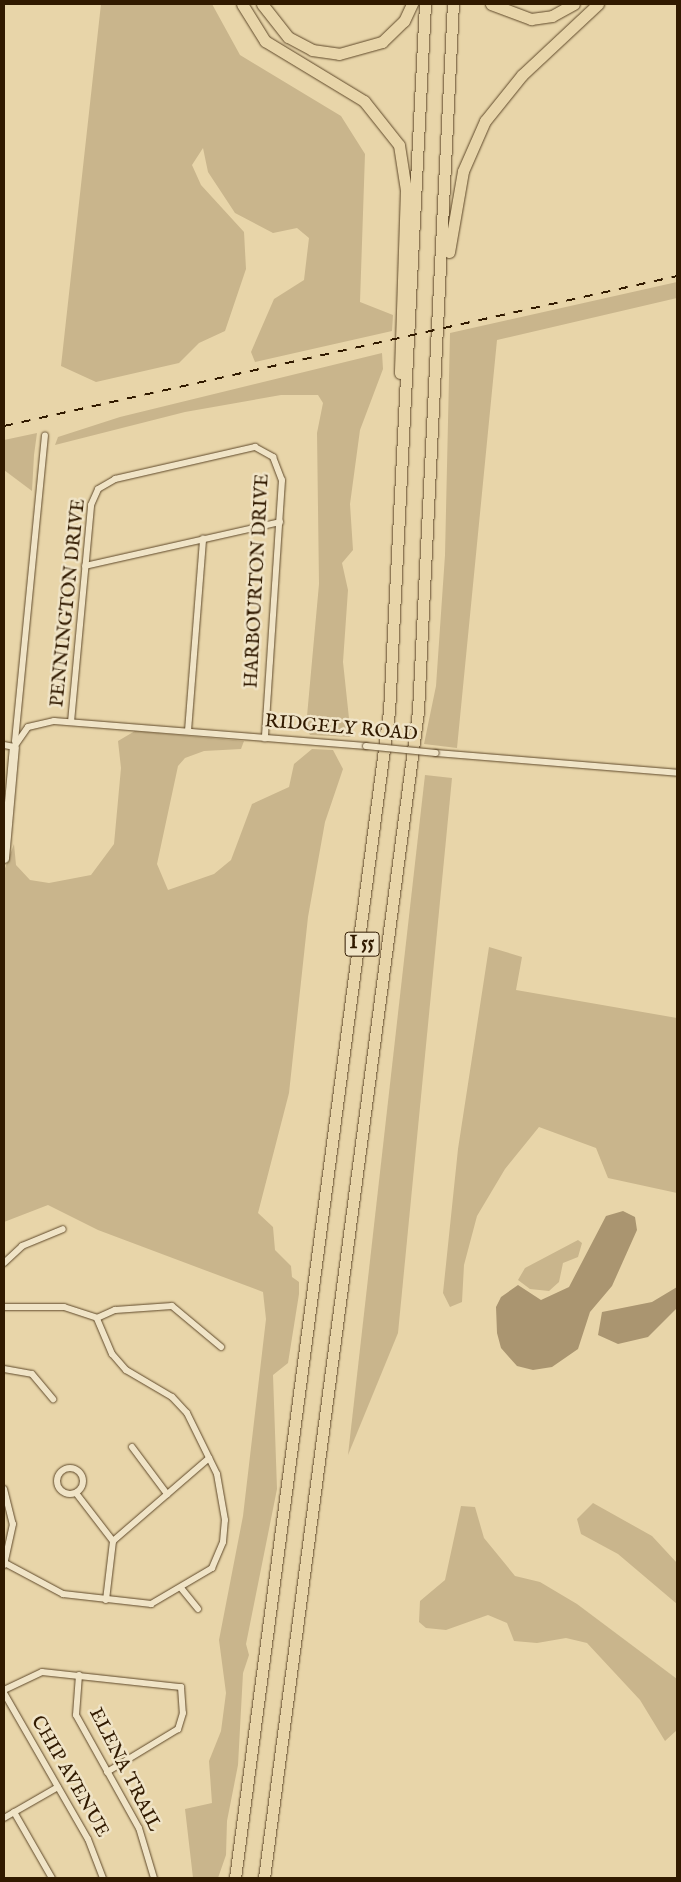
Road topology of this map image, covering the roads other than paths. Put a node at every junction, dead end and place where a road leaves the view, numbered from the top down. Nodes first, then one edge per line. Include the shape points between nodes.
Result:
1 (242, 4) edge
2 (262, 4) edge
3 (412, 4) edge
4 (425, 4) edge
5 (453, 4) edge
6 (491, 4) edge
7 (574, 4) edge
8 (598, 4) edge
9 (440, 316) junction
10 (405, 424) junction
11 (46, 435) dead end
12 (98, 489) joint
13 (280, 522) junction
14 (203, 539) junction
15 (85, 566) junction
16 (71, 722) junction
17 (188, 731) junction
18 (265, 738) junction
19 (4, 745) edge
20 (14, 747) junction
21 (677, 773) edge
22 (8, 794) edge
23 (4, 858) edge
24 (63, 1229) dead end
25 (4, 1263) edge
26 (4, 1307) edge
27 (97, 1318) junction
28 (221, 1347) dead end
29 (4, 1369) edge
30 (53, 1399) dead end
31 (132, 1446) dead end
32 (209, 1458) junction
33 (4, 1489) edge
34 (76, 1493) junction
35 (167, 1494) junction
36 (113, 1541) junction
37 (4, 1564) edge
38 (181, 1588) junction
39 (106, 1600) junction
40 (198, 1609) dead end
41 (79, 1675) junction
42 (4, 1691) edge
43 (107, 1772) junction
44 (58, 1787) junction
45 (14, 1812) junction
46 (4, 1818) edge
47 (52, 1878) edge
48 (103, 1878) edge
49 (154, 1878) edge
50 (235, 1878) edge
51 (264, 1878) edge

1 - 10 highway via 265,41 364,101 399,145 406,190 400,397
2 - 3 highway via 288,37 312,50 339,54 382,42 404,21
4 - 10 highway, I 55
5 - 9 highway, I 55
6 - 7 highway via 531,19 552,16
8 - 9 highway via 522,75 476,138 458,187
9 - 51 highway, I 55 via 424,635 410,792
10 - 50 highway, I 55 via 398,591 381,795
11 - 20 street
12 - 13 street, HARBOURTON DRIVE via 115,479 244,448 265,450 273,457 282,480
12 - 15 street, PENNINGTON DRIVE via 91,505
13 - 14 street
13 - 18 street, HARBOURTON DRIVE
14 - 15 street
14 - 17 street
15 - 16 street, PENNINGTON DRIVE
16 - 17 street, RIDGELY ROAD
16 - 20 street, RIDGELY ROAD via 33,724 23,731
17 - 18 street, RIDGELY ROAD
18 - 21 street, RIDGELY ROAD, bridge
19 - 20 street
20 - 22 street
22 - 23 street
24 - 25 street via 22,1246
26 - 27 street via 64,1306
27 - 28 street via 124,1308 172,1306
27 - 32 street via 108,1346 126,1370 180,1405
29 - 30 street via 32,1374
31 - 35 street
32 - 35 street
32 - 38 street via 221,1490 223,1542 212,1568
33 - 37 street via 13,1524
34 - 34 street via 82,1486 81,1474 72,1468 63,1470 59,1488
34 - 36 street
35 - 36 street
36 - 39 street
37 - 39 street via 63,1594
38 - 39 street via 151,1604
38 - 40 street
41 - 42 street via 38,1672
41 - 43 street, ELENA TRAIL via 76,1715
41 - 43 street via 176,1684 184,1694 183,1719 175,1733
42 - 44 street, CHIP AVENUE
43 - 49 street, ELENA TRAIL via 142,1836
44 - 45 street
44 - 48 street, CHIP AVENUE via 96,1854
45 - 46 street
45 - 47 street

